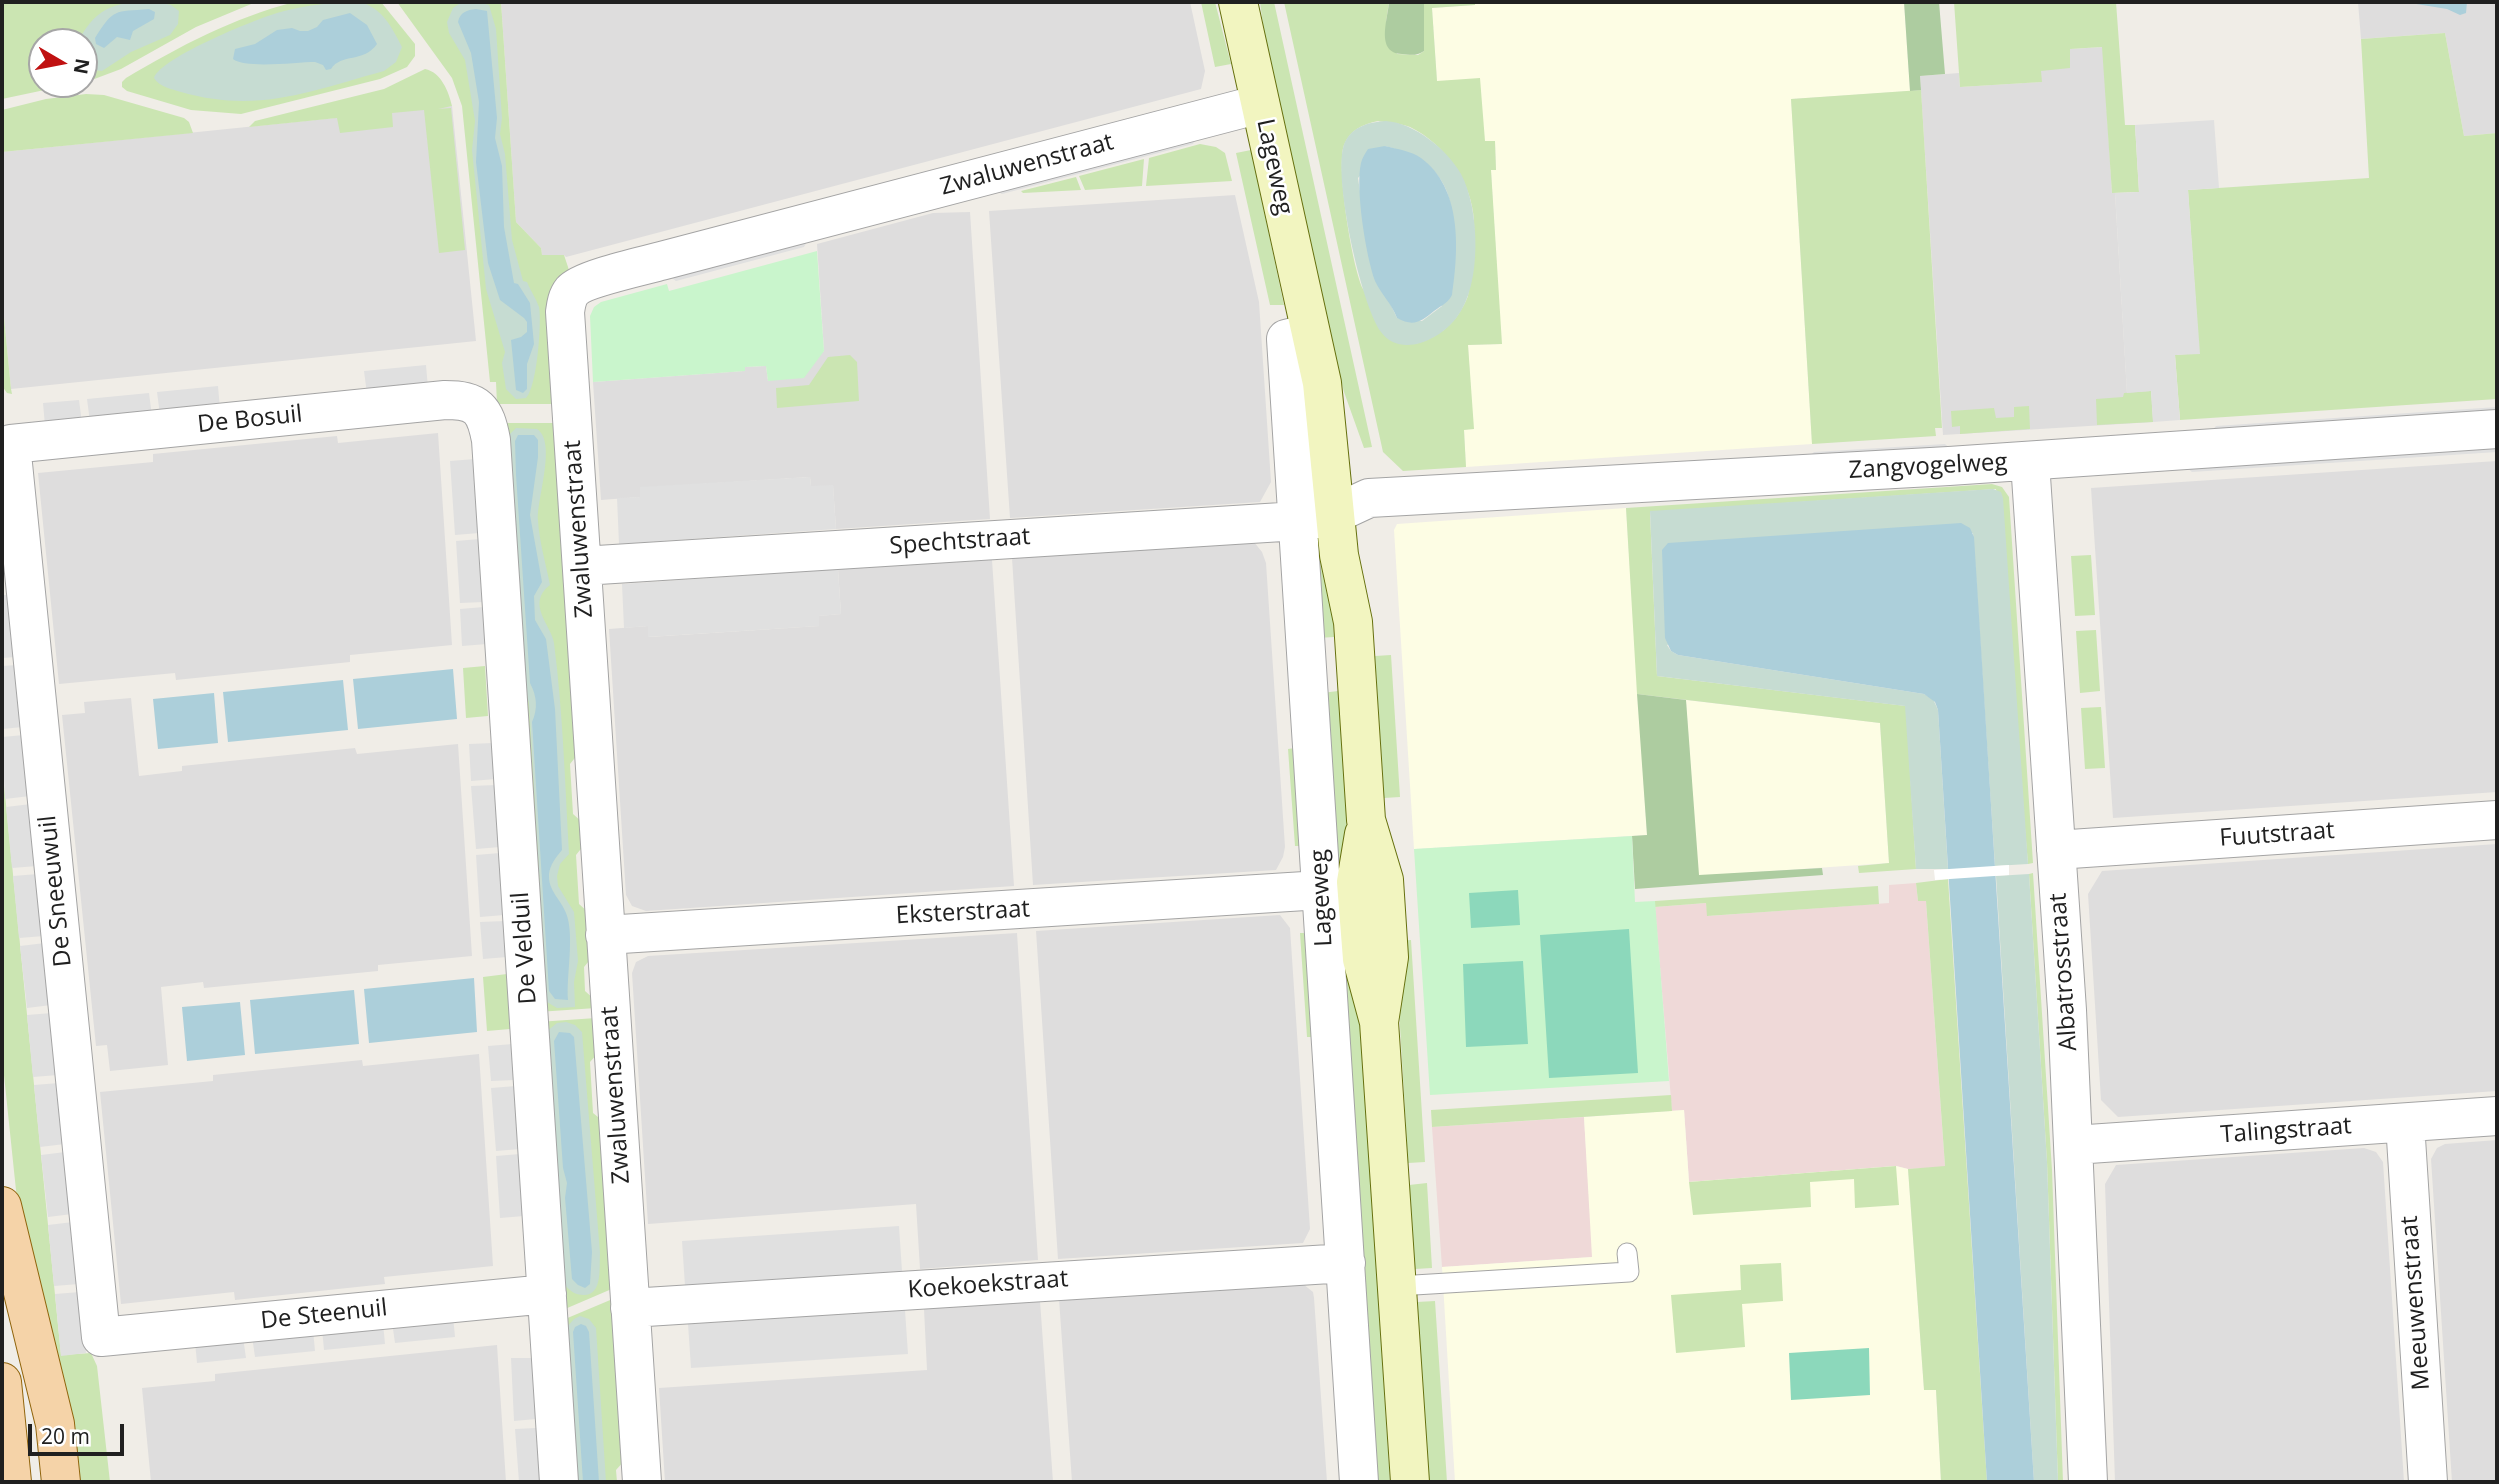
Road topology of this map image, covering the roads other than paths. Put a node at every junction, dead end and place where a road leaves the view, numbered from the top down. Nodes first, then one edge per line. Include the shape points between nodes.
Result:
1 (1238, 2) edge
2 (1260, 104) junction
3 (1310, 333) junction
4 (484, 414) joint
5 (2497, 429) edge
6 (12, 444) joint
7 (2030, 462) junction
8 (1348, 508) junction
9 (1298, 521) junction
10 (582, 566) junction
11 (2497, 820) edge
12 (2056, 850) junction
13 (1321, 890) junction
14 (606, 935) junction
15 (2497, 1116) edge
16 (2405, 1123) junction
17 (2074, 1145) junction
18 (2, 1206) edge
19 (1627, 1253) dead end
20 (1346, 1263) junction
21 (1398, 1286) junction
22 (547, 1294) junction
23 (630, 1308) junction
24 (100, 1337) joint
25 (3, 1399) edge
26 (12, 1482) edge
27 (61, 1482) edge
28 (559, 1482) edge
29 (642, 1482) edge
30 (1359, 1482) edge
31 (1410, 1482) edge
32 (2088, 1482) edge
33 (2428, 1482) edge

1 - 2 street, Lageweg
2 - 3 street, Lageweg
2 - 10 street, Zwaluwenstraat via 661,261 573,289 565,312
3 - 8 street, Lageweg via 1322,383 1329,466
3 - 9 street, Lageweg via 1286,339
4 - 6 street, De Bosuil via 467,402 445,400
4 - 22 street, De Velduil via 491,440
5 - 7 street, Zangvogelweg
6 - 24 street, De Sneeuwuil
7 - 8 street, Zangvogelweg via 1369,498
7 - 12 street, Albatrosstraat
8 - 9 street, Spechtstraat via 1326,518
8 - 21 street, Lageweg via 1339,555 1353,622 1366,820 1356,882 1362,959 1379,1022
9 - 10 street, Spechtstraat
9 - 13 street, Lageweg
10 - 14 street, Zwaluwenstraat
11 - 12 street, Fuutstraat
12 - 17 street, Albatrosstraat
13 - 14 street, Eksterstraat
13 - 20 street, Lageweg
14 - 23 street, Zwaluwenstraat
15 - 16 street, Talingstraat
16 - 17 street, Talingstraat
16 - 33 street, Meeuwenstraat
17 - 32 street, Albatrosstraat
18 - 27 main road via 55,1424
19 - 21 lane via 1629,1272
20 - 23 street, Koekoekstraat
20 - 30 street, Lageweg
21 - 31 street, Lageweg
22 - 24 street, De Steenuil
22 - 28 street, De Velduil
23 - 29 street, Zwaluwenstraat
25 - 26 main road

